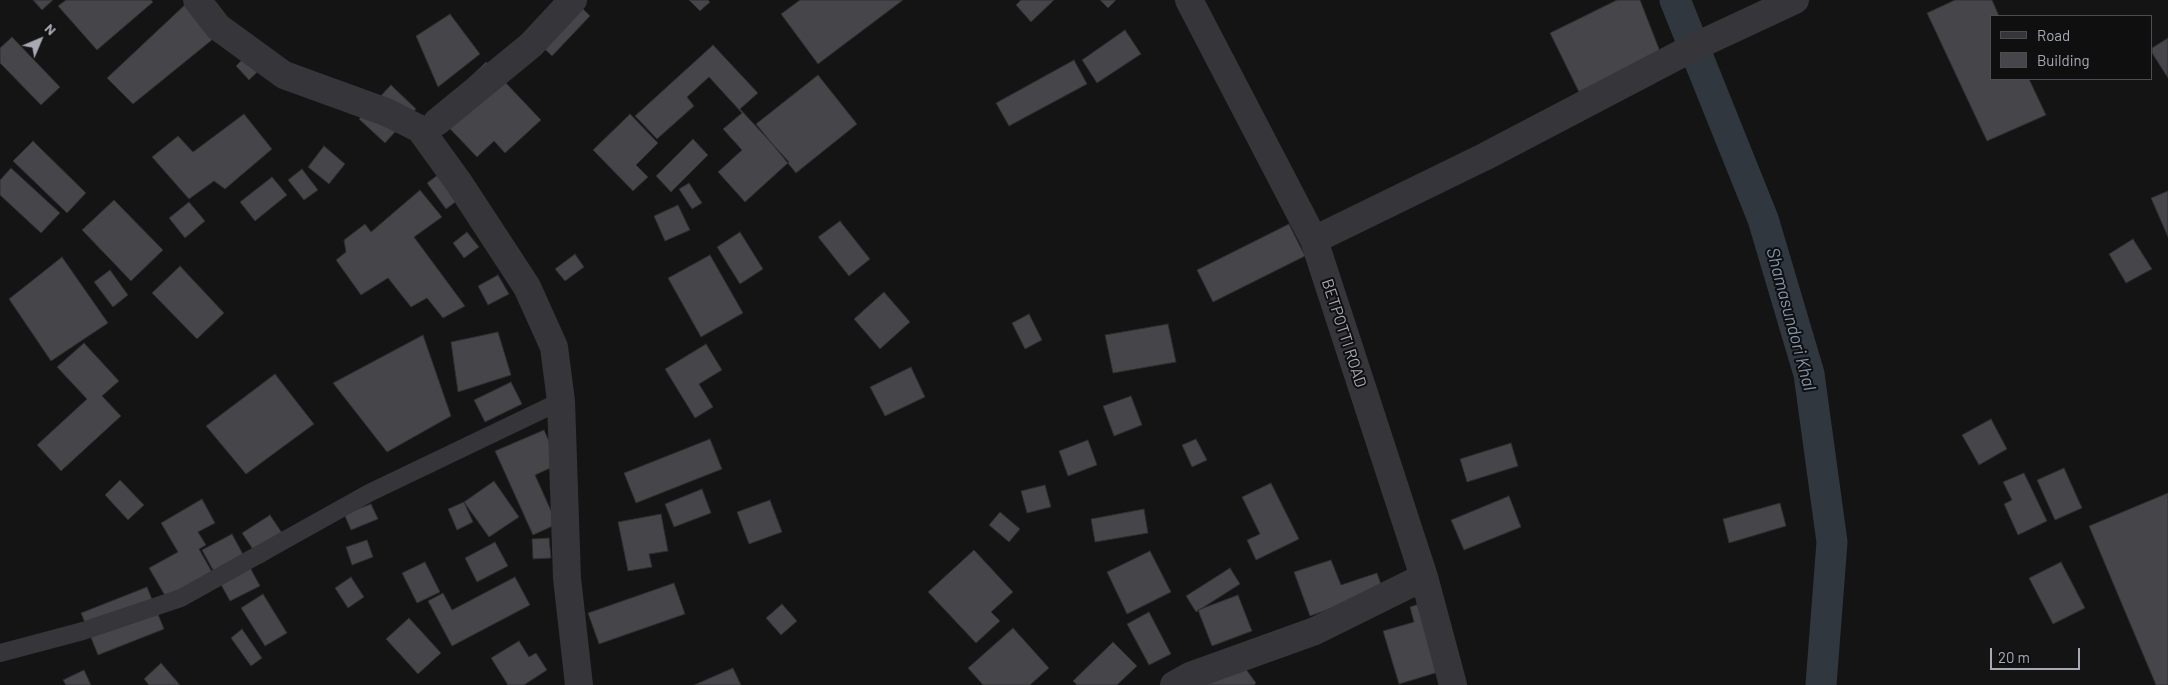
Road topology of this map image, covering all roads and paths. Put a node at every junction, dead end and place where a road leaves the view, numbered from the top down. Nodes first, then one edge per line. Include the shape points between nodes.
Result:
1 (197, 0) edge
2 (573, 0) edge
3 (1189, 0) edge
4 (1795, 0) edge
5 (437, 122) dead end
6 (1314, 240) junction
7 (561, 401) junction
8 (1424, 577) junction
9 (0, 654) edge
10 (579, 685) edge
11 (1174, 685) edge
12 (1453, 685) edge

1 - 7 street via 218,27 284,75 386,112 420,129 460,183 527,287 554,347
2 - 5 street via 531,46
3 - 6 street, BETPOTTI ROAD
4 - 6 street via 1694,47 1486,156
6 - 8 street, BETPOTTI ROAD
7 - 9 lane via 368,493 181,598 83,631
7 - 10 street via 567,578
8 - 11 street via 1315,631 1190,676
8 - 12 street, BETPOTTI ROAD

